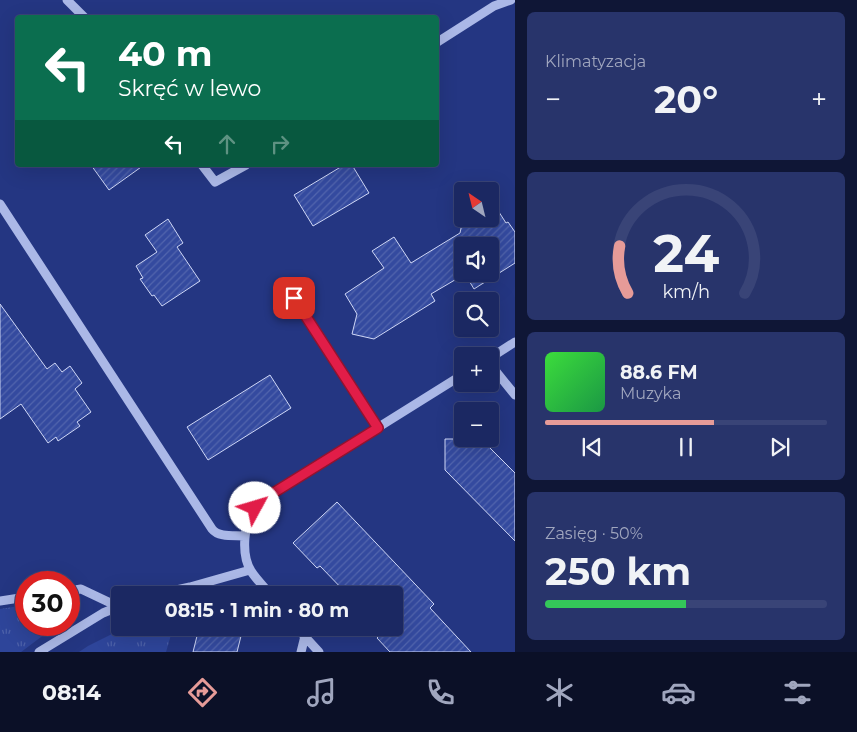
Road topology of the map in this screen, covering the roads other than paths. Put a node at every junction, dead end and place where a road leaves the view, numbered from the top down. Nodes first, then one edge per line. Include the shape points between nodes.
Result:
1 (67, 0) edge
2 (511, 0) edge
3 (490, 3) edge
4 (82, 15) edge
5 (439, 41) edge
6 (204, 167) edge
7 (242, 167) edge
8 (0, 204) edge
9 (294, 298) dead end
10 (514, 342) edge
11 (499, 352) edge
12 (499, 376) edge
13 (454, 380) edge
14 (514, 395) edge
15 (378, 428) junction
16 (245, 536) junction
17 (250, 570) junction
18 (194, 586) edge
19 (263, 586) edge
20 (80, 589) edge
21 (15, 599) edge
22 (0, 601) edge
23 (111, 602) edge
24 (111, 610) edge
25 (305, 636) joint
26 (39, 652) edge
27 (301, 652) edge
28 (320, 652) edge

1 - 4 street
2 - 3 street
3 - 5 street
6 - 7 street via 215,182
8 - 16 street via 212,530 220,534
9 - 15 street
10 - 11 street
12 - 14 street
13 - 15 street
15 - 16 street via 270,495 255,508 248,520
16 - 17 street via 245,554
17 - 18 street
17 - 19 street
20 - 23 street
21 - 22 street
24 - 26 street
25 - 27 street
25 - 28 street

